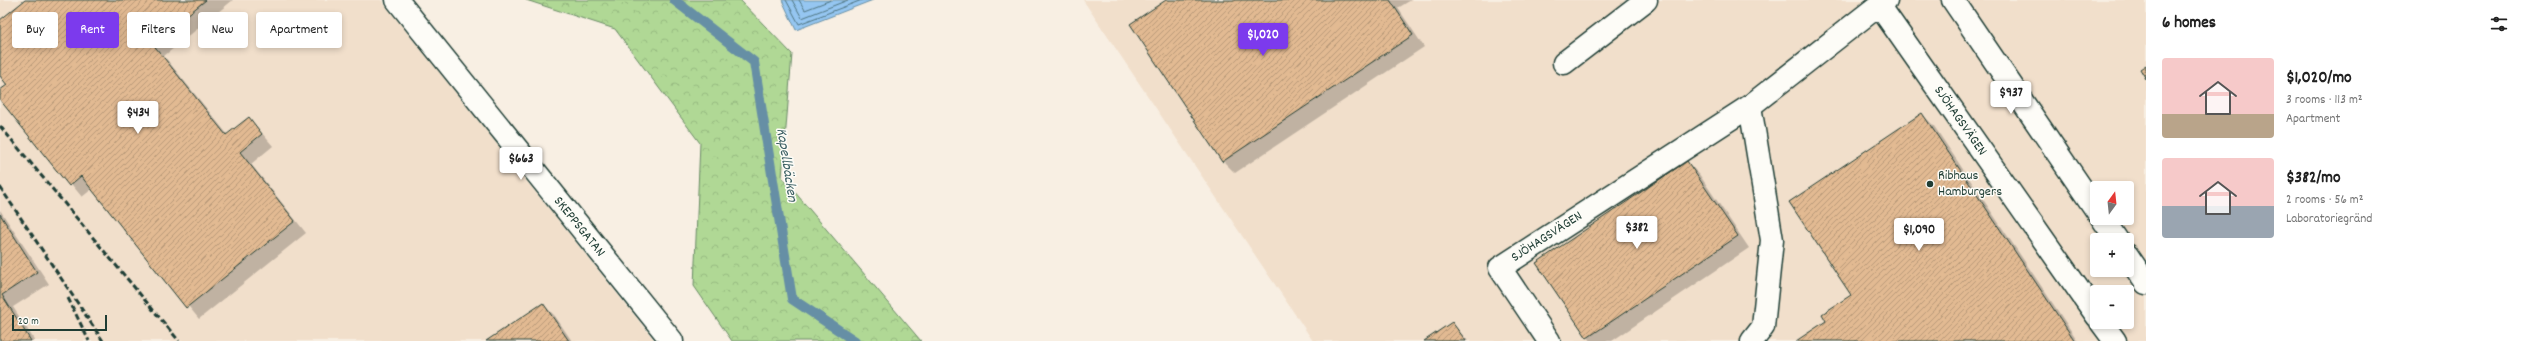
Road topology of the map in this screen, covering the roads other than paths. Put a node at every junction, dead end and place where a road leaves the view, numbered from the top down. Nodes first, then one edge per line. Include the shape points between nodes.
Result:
1 (397, 0) edge
2 (1646, 0) edge
3 (1953, 0) edge
4 (1883, 3) edge
5 (1564, 62) dead end
6 (1750, 106) junction
7 (2090, 201) edge
8 (2134, 265) edge
9 (2146, 283) edge
10 (2090, 306) edge
11 (2106, 329) edge
12 (672, 341) edge
13 (1549, 341) edge
14 (1752, 341) edge
15 (2115, 341) edge

1 - 12 street, SKEPPSGATAN
2 - 5 street
3 - 7 street
4 - 6 street, SJÖHAGSVÄGEN
4 - 10 street, SJÖHAGSVÄGEN
6 - 13 street, SJÖHAGSVÄGEN via 1500,268
6 - 14 street via 1772,240 1763,327
8 - 9 street
11 - 15 street

